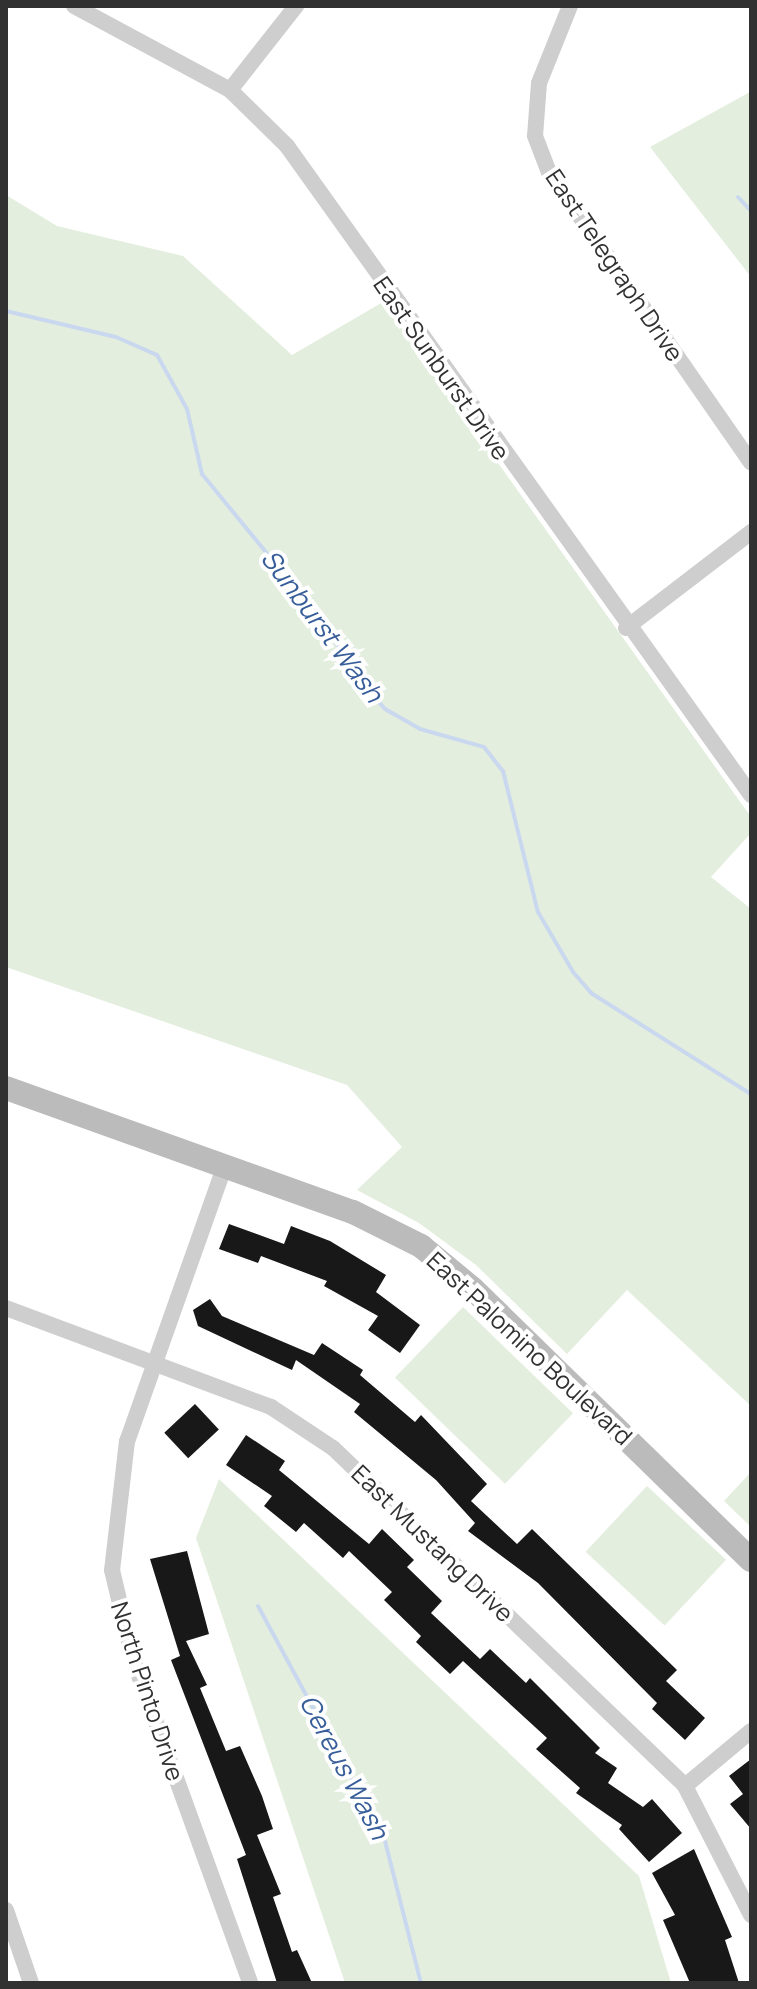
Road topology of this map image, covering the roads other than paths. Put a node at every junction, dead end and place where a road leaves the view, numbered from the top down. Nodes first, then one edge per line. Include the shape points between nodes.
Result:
1 (74, 6) edge
2 (296, 6) edge
3 (570, 6) edge
4 (230, 90) junction
5 (751, 463) edge
6 (751, 532) edge
7 (626, 628) junction
8 (751, 795) edge
9 (6, 1088) edge
10 (225, 1165) junction
11 (6, 1308) edge
12 (155, 1360) junction
13 (751, 1560) edge
14 (751, 1731) edge
15 (685, 1786) junction
16 (6, 1910) edge
17 (751, 1915) edge
18 (31, 1983) edge
19 (250, 1983) edge

1 - 4 street, East Sunburst Drive
2 - 4 street
3 - 5 street, East Telegraph Drive via 539,83 535,136 549,172
4 - 7 street, East Sunburst Drive via 287,146
6 - 7 street
7 - 8 street, East Sunburst Drive
9 - 10 street, East Palomino Boulevard
10 - 12 street, North Pinto Drive
10 - 13 street, East Palomino Boulevard via 353,1212 421,1246 473,1289
11 - 12 street, East Mustang Drive
12 - 15 street, East Mustang Drive via 271,1407 333,1448
12 - 19 street, North Pinto Drive via 127,1441 112,1570 133,1659
14 - 15 street
15 - 17 street, East Mustang Drive
16 - 18 street

